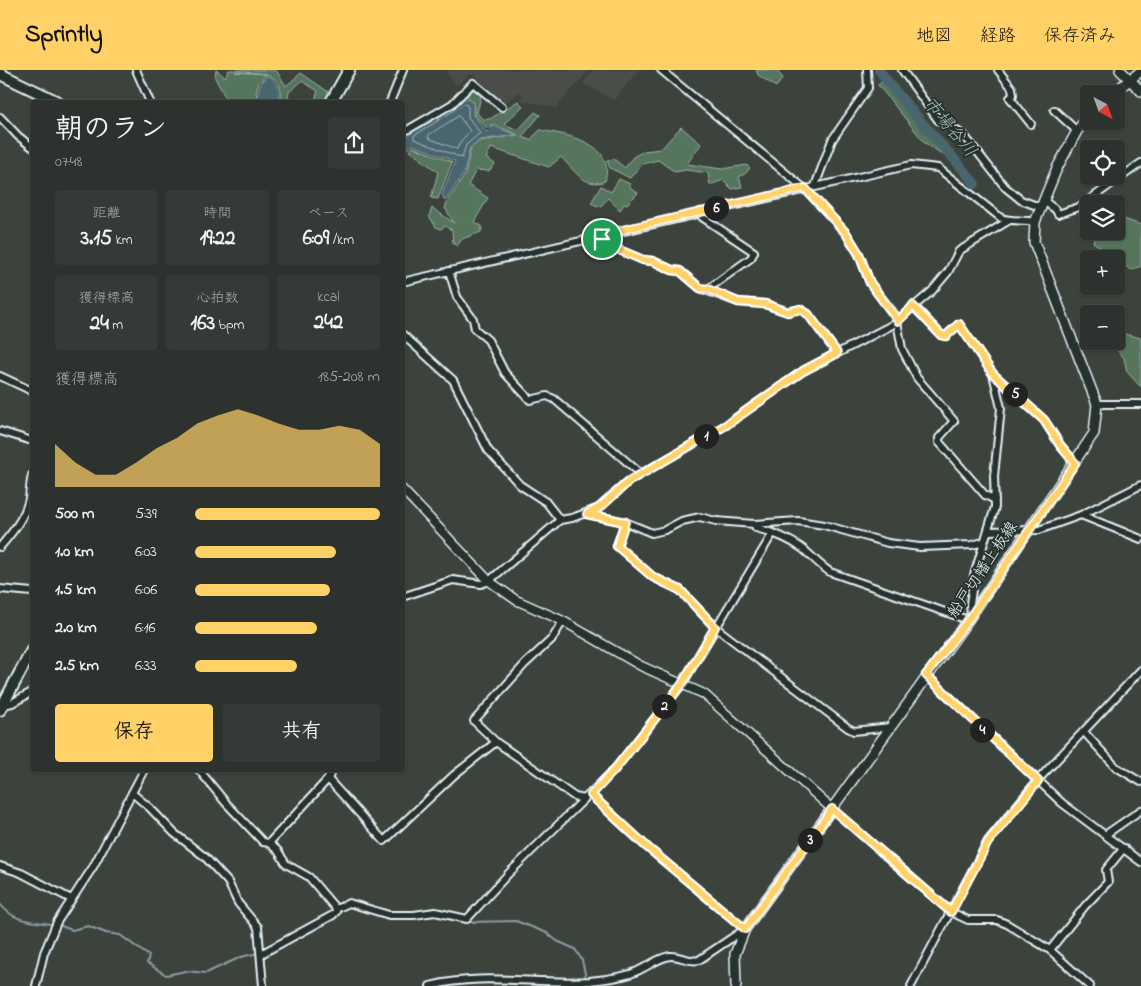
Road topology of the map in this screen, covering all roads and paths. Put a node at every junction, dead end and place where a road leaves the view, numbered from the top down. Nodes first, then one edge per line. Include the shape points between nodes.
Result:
1 (136, 70) edge
2 (349, 70) edge
3 (403, 70) edge
4 (661, 70) edge
5 (867, 70) edge
6 (902, 70) edge
7 (998, 70) edge
8 (1120, 70) edge
9 (1141, 71) edge
10 (0, 74) edge
11 (1130, 80) junction
12 (1124, 85) edge
13 (1141, 91) edge
14 (54, 100) edge
15 (149, 100) edge
16 (332, 100) edge
17 (391, 100) edge
18 (502, 107) dead end
19 (1054, 110) dead end
20 (0, 117) edge
21 (1032, 124) dead end
22 (1080, 127) edge
23 (405, 131) edge
24 (1077, 131) junction
25 (30, 145) edge
26 (1141, 163) edge
27 (815, 186) junction
28 (805, 188) junction
29 (1043, 205) junction
30 (700, 212) junction
31 (1008, 221) junction
32 (1035, 222) junction
33 (600, 235) junction
34 (449, 271) junction
35 (405, 281) edge
36 (708, 289) junction
37 (913, 306) junction
38 (898, 321) junction
39 (405, 337) edge
40 (837, 353) junction
41 (993, 374) junction
42 (0, 376) edge
43 (30, 390) edge
44 (1097, 404) junction
45 (1141, 404) edge
46 (0, 431) edge
47 (30, 440) edge
48 (1075, 463) junction
49 (641, 474) junction
50 (1141, 485) edge
51 (30, 492) edge
52 (405, 492) edge
53 (995, 500) junction
54 (587, 514) junction
55 (1081, 515) junction
56 (560, 520) junction
57 (625, 522) junction
58 (754, 524) junction
59 (988, 531) junction
60 (1028, 531) junction
61 (773, 533) junction
62 (1141, 539) edge
63 (983, 542) junction
64 (0, 547) edge
65 (489, 581) junction
66 (0, 589) edge
67 (30, 592) edge
68 (405, 596) edge
69 (969, 617) junction
70 (563, 621) junction
71 (715, 627) junction
72 (30, 654) edge
73 (1141, 670) edge
74 (926, 675) junction
75 (682, 684) junction
76 (30, 693) edge
77 (1, 707) edge
78 (890, 727) junction
79 (1084, 732) junction
80 (496, 742) junction
81 (143, 772) edge
82 (201, 772) edge
83 (331, 772) edge
84 (328, 779) junction
85 (1038, 781) junction
86 (1141, 782) edge
87 (132, 794) junction
88 (591, 795) junction
89 (584, 799) junction
90 (832, 809) junction
91 (1141, 810) edge
92 (1105, 835) junction
93 (269, 843) junction
94 (1124, 848) junction
95 (1141, 862) edge
96 (0, 866) edge
97 (71, 899) junction
98 (336, 910) junction
99 (951, 912) junction
100 (745, 929) junction
101 (1050, 950) junction
102 (261, 954) junction
103 (468, 983) edge
104 (578, 984) edge
105 (36, 986) edge
106 (264, 986) edge
107 (430, 986) edge
108 (736, 986) edge
109 (911, 986) edge
110 (1090, 986) edge

1 - 15 street
2 - 16 main road
3 - 17 street
4 - 28 street
5 - 27 street via 868,88 832,140
6 - 29 street via 938,120 964,135 1011,191 1022,200
7 - 21 street via 1012,88 1010,98
8 - 11 main road
9 - 11 main road
10 - 14 main road
11 - 12 main road
11 - 13 main road
18 - 23 street via 473,83 452,104
19 - 24 street
20 - 25 street
22 - 24 main road, 船戸切幡上板線
24 - 29 main road, 船戸切幡上板線 via 1057,168
26 - 29 street via 1069,212 1058,214
27 - 28 street
27 - 31 street via 910,165 925,165 938,168
28 - 30 street
28 - 38 street via 846,233 859,254 870,283
29 - 32 main road, 船戸切幡上板線
30 - 33 street
30 - 36 street via 702,217 754,252 751,258
31 - 32 street via 1024,219
31 - 37 street via 959,251 948,272
32 - 44 main road, 船戸切幡上板線 via 1034,242
33 - 34 street
33 - 36 street via 610,246 680,271 700,288
34 - 35 street
34 - 49 street via 457,297 473,319 475,329 488,340 505,373 516,386 530,400 547,396 554,399
36 - 40 street via 738,302 765,304 788,312 800,309 808,314
37 - 38 street
37 - 41 street via 941,335 946,336 959,324
38 - 40 street via 879,334
38 - 53 street via 902,349 917,378 954,421 939,442 985,495
39 - 56 street via 454,380 488,450 520,485 546,502
40 - 49 street via 803,371 726,425
41 - 48 street via 1044,420
41 - 53 street via 1001,408 994,476
42 - 43 street
44 - 45 street
44 - 48 main road, 船戸切幡上板線 via 1094,433
46 - 47 street
48 - 60 main road, 船戸切幡上板線
49 - 54 street
50 - 55 street
51 - 64 street via 16,528
52 - 65 street
53 - 59 street via 996,507
54 - 56 street
54 - 57 street
55 - 60 street
55 - 62 street
56 - 65 street
57 - 58 street via 652,533 693,517
57 - 71 street via 617,546 653,577 680,590
58 - 61 street via 756,528
58 - 63 street via 798,521 888,543 920,547
59 - 60 street
59 - 63 street
60 - 69 main road, 船戸切幡上板線
61 - 69 street via 803,549 830,572
61 - 71 street
63 - 69 street via 974,575
65 - 68 street via 481,584 453,580
65 - 70 street via 516,600
66 - 67 street
69 - 74 main road, 船戸切幡上板線
70 - 75 street via 629,660
70 - 80 street via 552,639 474,721
71 - 75 street
71 - 78 street via 848,728 854,731
72 - 77 main road
73 - 79 street
74 - 78 main road, 船戸切幡上板線
74 - 85 street
75 - 88 street
75 - 90 street via 704,694
76 - 77 street
78 - 90 main road, 船戸切幡上板線
79 - 85 street
79 - 86 street via 1116,767
80 - 84 street via 384,841
80 - 89 street via 575,797
81 - 87 street
82 - 93 street via 263,842
83 - 84 street
84 - 93 street
85 - 92 street
85 - 99 street via 988,842
87 - 97 street via 102,852
87 - 102 street via 205,857 228,882 238,903 258,927
88 - 89 street
88 - 100 street
89 - 98 street via 467,919 433,912 389,915 349,903
90 - 99 street
90 - 100 main road, 船戸切幡上板線
91 - 92 street
92 - 94 street
93 - 98 street via 286,864 308,877
94 - 95 street
94 - 101 street via 1106,870 1108,882
96 - 97 street via 21,873
97 - 105 street via 44,952
98 - 102 street via 333,916
99 - 101 street via 968,920 997,920
99 - 109 street
100 - 104 street via 699,960 667,956 632,973
100 - 108 main road, 船戸切幡上板線 via 735,954
101 - 110 street
102 - 106 street
103 - 104 street via 496,978
103 - 107 street

